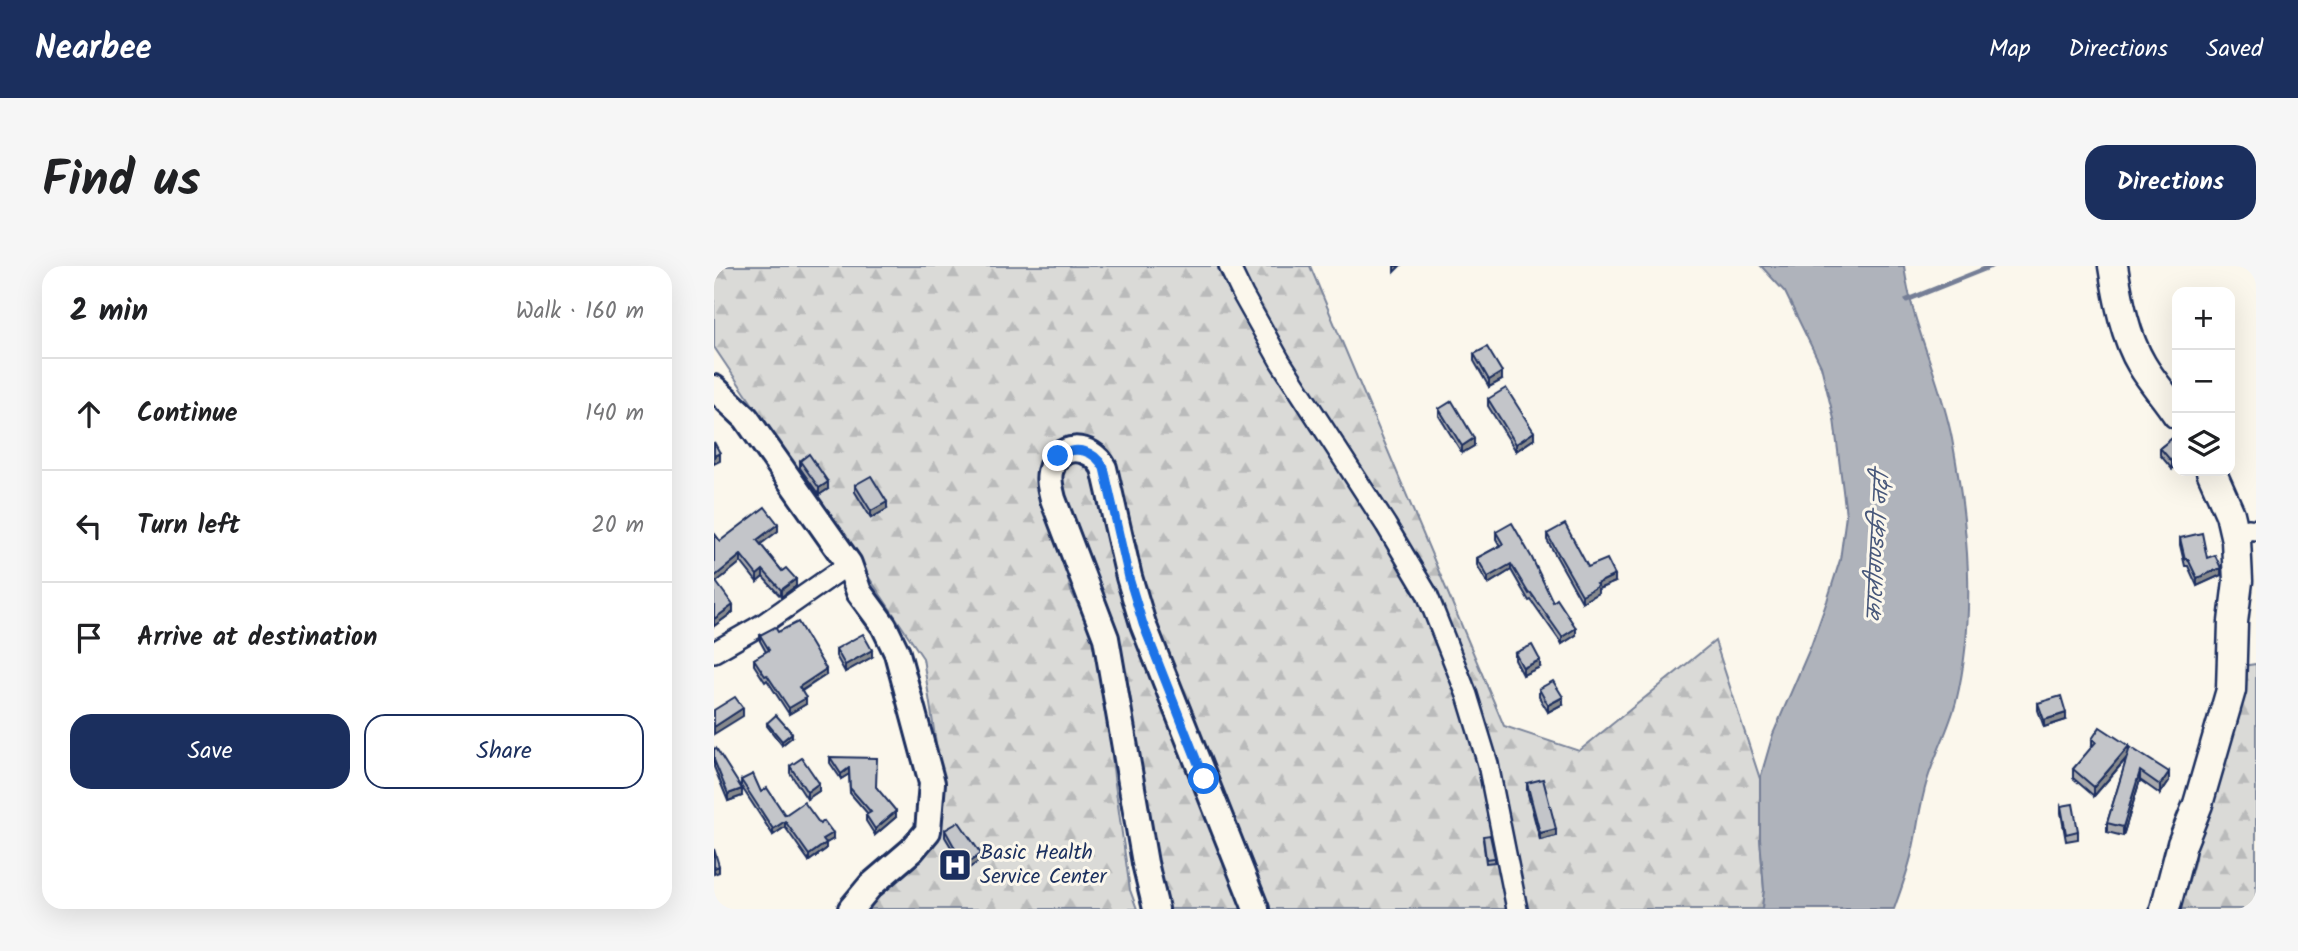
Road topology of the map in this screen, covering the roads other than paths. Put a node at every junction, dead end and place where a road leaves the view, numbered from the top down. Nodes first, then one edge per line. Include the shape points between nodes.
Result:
1 (1229, 266) edge
2 (2113, 266) edge
3 (714, 388) edge
4 (2176, 413) edge
5 (2213, 476) edge
6 (2246, 535) edge
7 (849, 564) junction
8 (714, 652) edge
9 (851, 909) edge
10 (1156, 909) edge
11 (1256, 909) edge
12 (1517, 909) edge
13 (2165, 909) edge

1 - 12 street via 1280,361 1427,594 1488,764
2 - 4 highway via 2137,354
3 - 7 main road via 746,418
5 - 6 highway via 2230,514
6 - 13 highway via 2233,622 2231,690
7 - 8 street
7 - 9 main road via 859,592 897,653 932,783 928,831
10 - 11 main road via 1106,638 1049,485 1054,463 1066,451 1090,452 1104,468 1143,624

